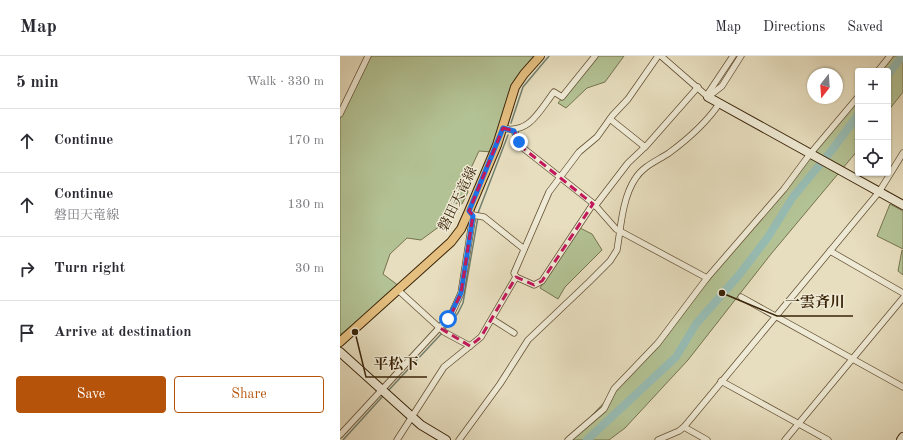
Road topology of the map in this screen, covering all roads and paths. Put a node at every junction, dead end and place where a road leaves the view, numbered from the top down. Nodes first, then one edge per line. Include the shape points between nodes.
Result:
1 (368, 56) edge
2 (540, 56) edge
3 (595, 56) edge
4 (660, 56) edge
5 (733, 56) edge
6 (741, 56) edge
7 (890, 56) edge
8 (669, 58) edge
9 (880, 68) edge
10 (698, 87) junction
11 (708, 96) junction
12 (855, 102) edge
13 (719, 104) junction
14 (340, 114) edge
15 (610, 119) junction
16 (503, 128) junction
17 (514, 131) junction
18 (645, 147) junction
19 (810, 154) junction
20 (903, 154) edge
21 (559, 178) junction
22 (879, 192) junction
23 (594, 205) junction
24 (903, 205) edge
25 (474, 215) junction
26 (620, 231) junction
27 (524, 249) junction
28 (830, 251) junction
29 (516, 277) junction
30 (708, 278) junction
31 (398, 290) junction
32 (903, 293) edge
33 (741, 297) dead end
34 (903, 298) edge
35 (776, 317) junction
36 (492, 319) junction
37 (442, 329) junction
38 (514, 333) dead end
39 (340, 342) edge
40 (470, 346) junction
41 (340, 352) edge
42 (853, 359) junction
43 (721, 381) junction
44 (903, 386) edge
45 (384, 392) junction
46 (410, 416) junction
47 (798, 424) junction
48 (684, 427) junction
49 (340, 435) edge
50 (903, 437) edge
51 (397, 440) edge
52 (446, 440) edge
53 (458, 440) edge
54 (568, 440) edge
55 (658, 440) edge
56 (707, 440) edge
57 (784, 440) edge
58 (828, 440) edge
59 (901, 440) edge

1 - 14 street
2 - 16 main road, 磐田天竜線 via 515,87
3 - 17 street via 562,97 554,92 528,125
4 - 8 street
4 - 15 street
5 - 11 street
6 - 11 street via 722,86
7 - 9 street
8 - 10 street
10 - 11 street
10 - 18 street
11 - 13 street
12 - 19 street
13 - 19 street
13 - 26 street via 700,127 635,178 627,194
15 - 18 street
15 - 21 street
16 - 17 street
16 - 25 main road, 磐田天竜線
17 - 21 street via 523,148 542,161 544,166
18 - 23 street via 628,163
19 - 22 street
19 - 30 street via 784,189
20 - 22 street
21 - 23 street
21 - 27 street via 549,192
22 - 24 street
22 - 28 street
23 - 26 street
23 - 29 street via 542,281 534,285
25 - 27 street via 484,218
25 - 31 main road, 磐田天竜線 via 451,242
25 - 37 street via 461,293
26 - 30 street
26 - 53 street via 617,250 610,261 528,340 500,384
27 - 29 street via 514,273
28 - 32 street
28 - 35 street
29 - 36 street
30 - 54 street via 658,343 614,389 604,410
31 - 37 street
31 - 39 main road, 磐田天竜線
33 - 35 street
34 - 42 street
35 - 42 street
35 - 43 street
36 - 38 street
36 - 40 street via 481,337
37 - 40 street
37 - 45 street
40 - 46 street via 444,367
41 - 45 street
42 - 44 street
42 - 47 street
43 - 47 street
43 - 48 street
45 - 46 street
45 - 49 street
46 - 51 street
46 - 52 street
47 - 57 street
47 - 58 street
48 - 55 street
48 - 56 street
50 - 59 street

